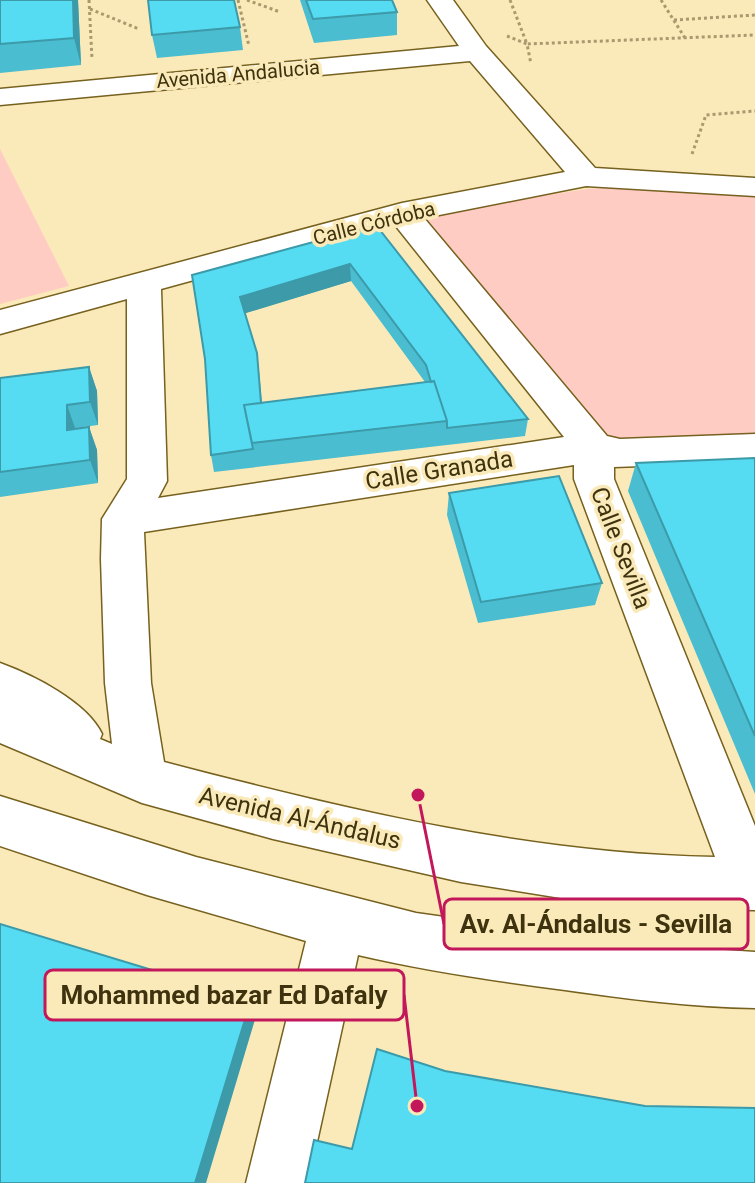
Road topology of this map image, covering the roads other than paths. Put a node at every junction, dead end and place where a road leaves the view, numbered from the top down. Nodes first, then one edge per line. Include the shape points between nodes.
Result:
1 (440, 0) edge
2 (477, 52) junction
3 (0, 97) edge
4 (586, 177) junction
5 (755, 187) edge
6 (402, 213) junction
7 (144, 284) junction
8 (0, 322) edge
9 (594, 447) junction
10 (755, 448) edge
11 (123, 519) junction
12 (0, 684) edge
13 (0, 721) edge
14 (142, 780) junction
15 (0, 821) edge
16 (754, 884) edge
17 (338, 922) junction
18 (755, 980) edge
19 (277, 1183) edge

1 - 2 street
2 - 3 street, Avenida Andalucia
2 - 4 street
4 - 5 street, Calle Córdoba
4 - 6 street, Calle Córdoba
6 - 7 street, Calle Córdoba
6 - 9 street
7 - 8 street, Calle Córdoba
7 - 11 street via 147,481
9 - 10 street, Calle Granada via 620,454
9 - 11 street, Calle Granada
9 - 16 street, Calle Sevilla via 594,479
11 - 14 street via 128,683
12 - 14 street
13 - 14 street, Avenida Al-Ándalus
14 - 16 street, Avenida Al-Ándalus via 461,856 561,872
15 - 17 street
17 - 18 street via 451,947 642,973
17 - 19 street

